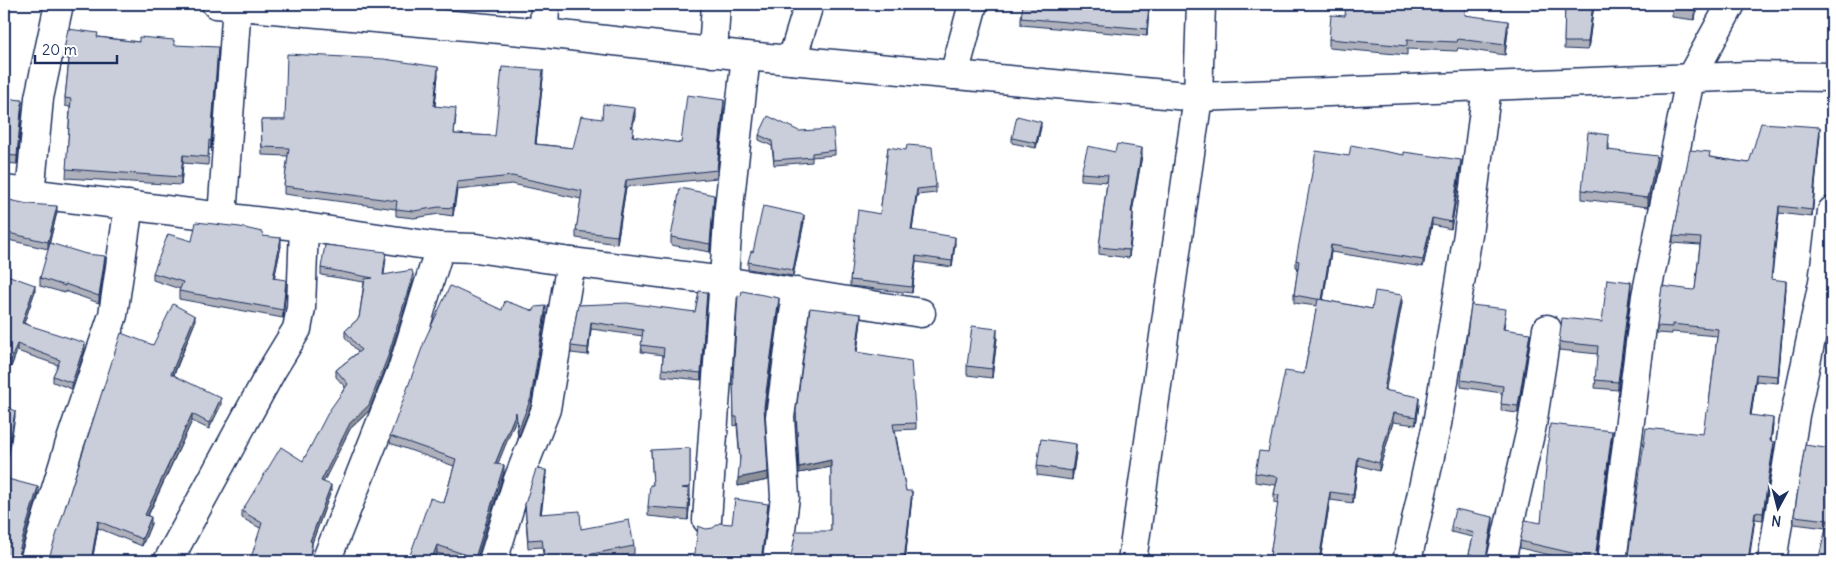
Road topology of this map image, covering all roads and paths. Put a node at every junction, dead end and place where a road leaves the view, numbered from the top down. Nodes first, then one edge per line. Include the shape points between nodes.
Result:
1 (60, 4) edge
2 (230, 4) edge
3 (545, 4) edge
4 (716, 4) edge
5 (809, 4) edge
6 (973, 4) edge
7 (1201, 4) edge
8 (1731, 4) edge
9 (382, 11) edge
10 (544, 33) junction
11 (712, 53) junction
12 (746, 56) junction
13 (792, 60) junction
14 (954, 75) junction
15 (1832, 77) edge
16 (1690, 79) junction
17 (1487, 87) junction
18 (1198, 97) junction
19 (17, 193) edge
20 (129, 205) junction
21 (1832, 211) edge
22 (222, 217) junction
23 (304, 227) junction
24 (440, 247) junction
25 (571, 262) junction
26 (724, 281) junction
27 (1828, 286) edge
28 (797, 292) junction
29 (921, 313) dead end
30 (1547, 329) dead end
31 (707, 520) dead end
32 (34, 561) edge
33 (168, 561) edge
34 (326, 561) edge
35 (493, 561) edge
36 (777, 561) edge
37 (1132, 561) edge
38 (1406, 561) edge
39 (1501, 561) edge
40 (1612, 561) edge
41 (1772, 561) edge

1 - 19 street
2 - 9 street
2 - 22 street
3 - 10 street
4 - 11 street
5 - 13 street
6 - 14 street
7 - 18 street
8 - 16 street
9 - 10 street
10 - 11 street
11 - 12 street
12 - 13 street
12 - 26 street
13 - 14 street
14 - 18 street
15 - 16 street
16 - 17 street
16 - 40 street via 1646,296
17 - 18 street
17 - 38 street via 1439,415
18 - 37 street
19 - 20 street
20 - 22 street
20 - 32 street via 113,315
21 - 27 street
22 - 23 street
23 - 24 street
23 - 33 street via 301,308 297,329
24 - 25 street via 476,248
24 - 34 street via 403,367
25 - 26 street
25 - 35 street via 546,409 518,480
26 - 28 street
26 - 31 street
27 - 41 street via 1795,415
28 - 29 street
28 - 36 street via 780,417 785,497
30 - 39 street via 1532,425

